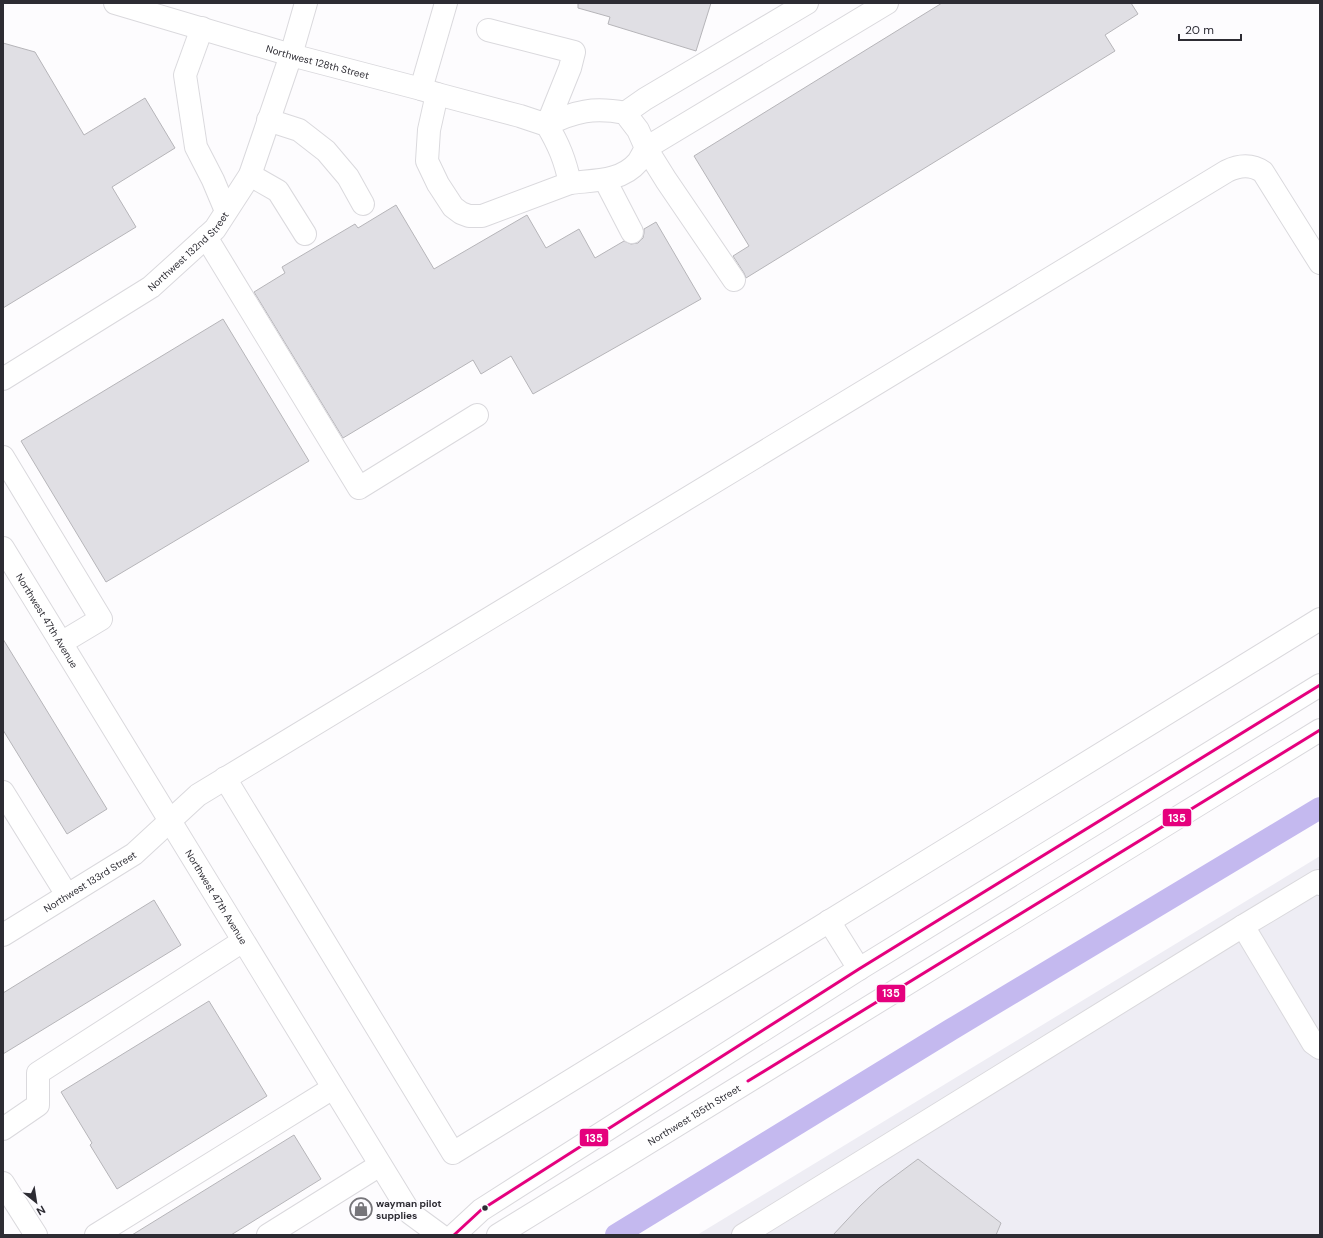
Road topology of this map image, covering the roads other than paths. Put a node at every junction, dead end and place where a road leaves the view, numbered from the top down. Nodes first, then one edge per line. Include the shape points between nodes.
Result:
1 (115, 3) edge
2 (306, 3) edge
3 (446, 3) edge
4 (807, 3) edge
5 (887, 3) edge
6 (202, 28) junction
7 (488, 30) dead end
8 (291, 55) junction
9 (429, 92) junction
10 (625, 113) junction
11 (268, 120) junction
12 (547, 125) junction
13 (646, 148) junction
14 (250, 174) junction
15 (605, 180) junction
16 (570, 183) junction
17 (363, 204) dead end
18 (226, 211) junction
19 (632, 232) dead end
20 (306, 234) dead end
21 (206, 237) junction
22 (1320, 263) edge
23 (734, 280) dead end
24 (3, 379) edge
25 (477, 416) dead end
26 (3, 457) edge
27 (3, 548) edge
28 (1320, 619) edge
29 (61, 643) junction
30 (1320, 685) edge
31 (1320, 730) edge
32 (225, 778) junction
33 (3, 792) edge
34 (170, 820) junction
35 (1320, 884) edge
36 (67, 895) junction
37 (829, 921) junction
38 (1243, 926) junction
39 (3, 935) edge
40 (243, 941) junction
41 (859, 969) junction
42 (1320, 1048) edge
43 (333, 1088) junction
44 (3, 1129) edge
45 (380, 1165) junction
46 (3, 1183) edge
47 (36, 1235) edge
48 (96, 1235) edge
49 (268, 1235) edge
50 (440, 1235) edge
51 (454, 1235) edge
52 (498, 1235) edge
53 (743, 1235) edge

1 - 6 street, Northwest 128th Street
2 - 8 street, Northwest 132nd Street
3 - 9 street
4 - 10 street
5 - 13 street
6 - 8 street, Northwest 128th Street
6 - 18 street via 185,75 196,147
7 - 12 street via 574,52
8 - 9 street, Northwest 128th Street
8 - 11 street, Northwest 132nd Street
9 - 12 street, Northwest 128th Street
9 - 16 street via 427,161 453,207 461,213 482,216
10 - 12 street via 590,110 565,116
10 - 13 street via 638,130
11 - 14 street, Northwest 132nd Street
11 - 17 street via 299,130 326,151 348,177
12 - 16 street via 558,144
13 - 15 street via 637,162 625,173
13 - 23 street
14 - 18 street, Northwest 132nd Street
14 - 20 street via 278,191
15 - 16 street
15 - 19 street
18 - 21 street, Northwest 132nd Street
21 - 24 street, Northwest 132nd Street via 151,287
21 - 25 street via 359,488
22 - 32 street, Northwest 133rd Street via 1262,172 1249,166 1233,168
26 - 29 street via 101,619
27 - 29 street, Northwest 47th Avenue
28 - 37 street
29 - 34 street, Northwest 47th Avenue
30 - 41 street
31 - 52 street, Northwest 135th Street
32 - 34 street, Northwest 133rd Street via 198,795
32 - 37 street via 453,1152
33 - 36 street
34 - 36 street, Northwest 133rd Street via 134,854
34 - 40 street, Northwest 47th Avenue
35 - 38 street via 1318,881
36 - 39 street, Northwest 133rd Street
37 - 41 street
38 - 42 street via 1313,1043
38 - 53 street
40 - 43 street, Northwest 47th Avenue
40 - 44 street via 38,1073 38,1105
41 - 51 street via 481,1210
43 - 45 street, Northwest 47th Avenue
43 - 48 street
45 - 49 street
45 - 50 street, Northwest 47th Avenue via 410,1213
46 - 47 street

